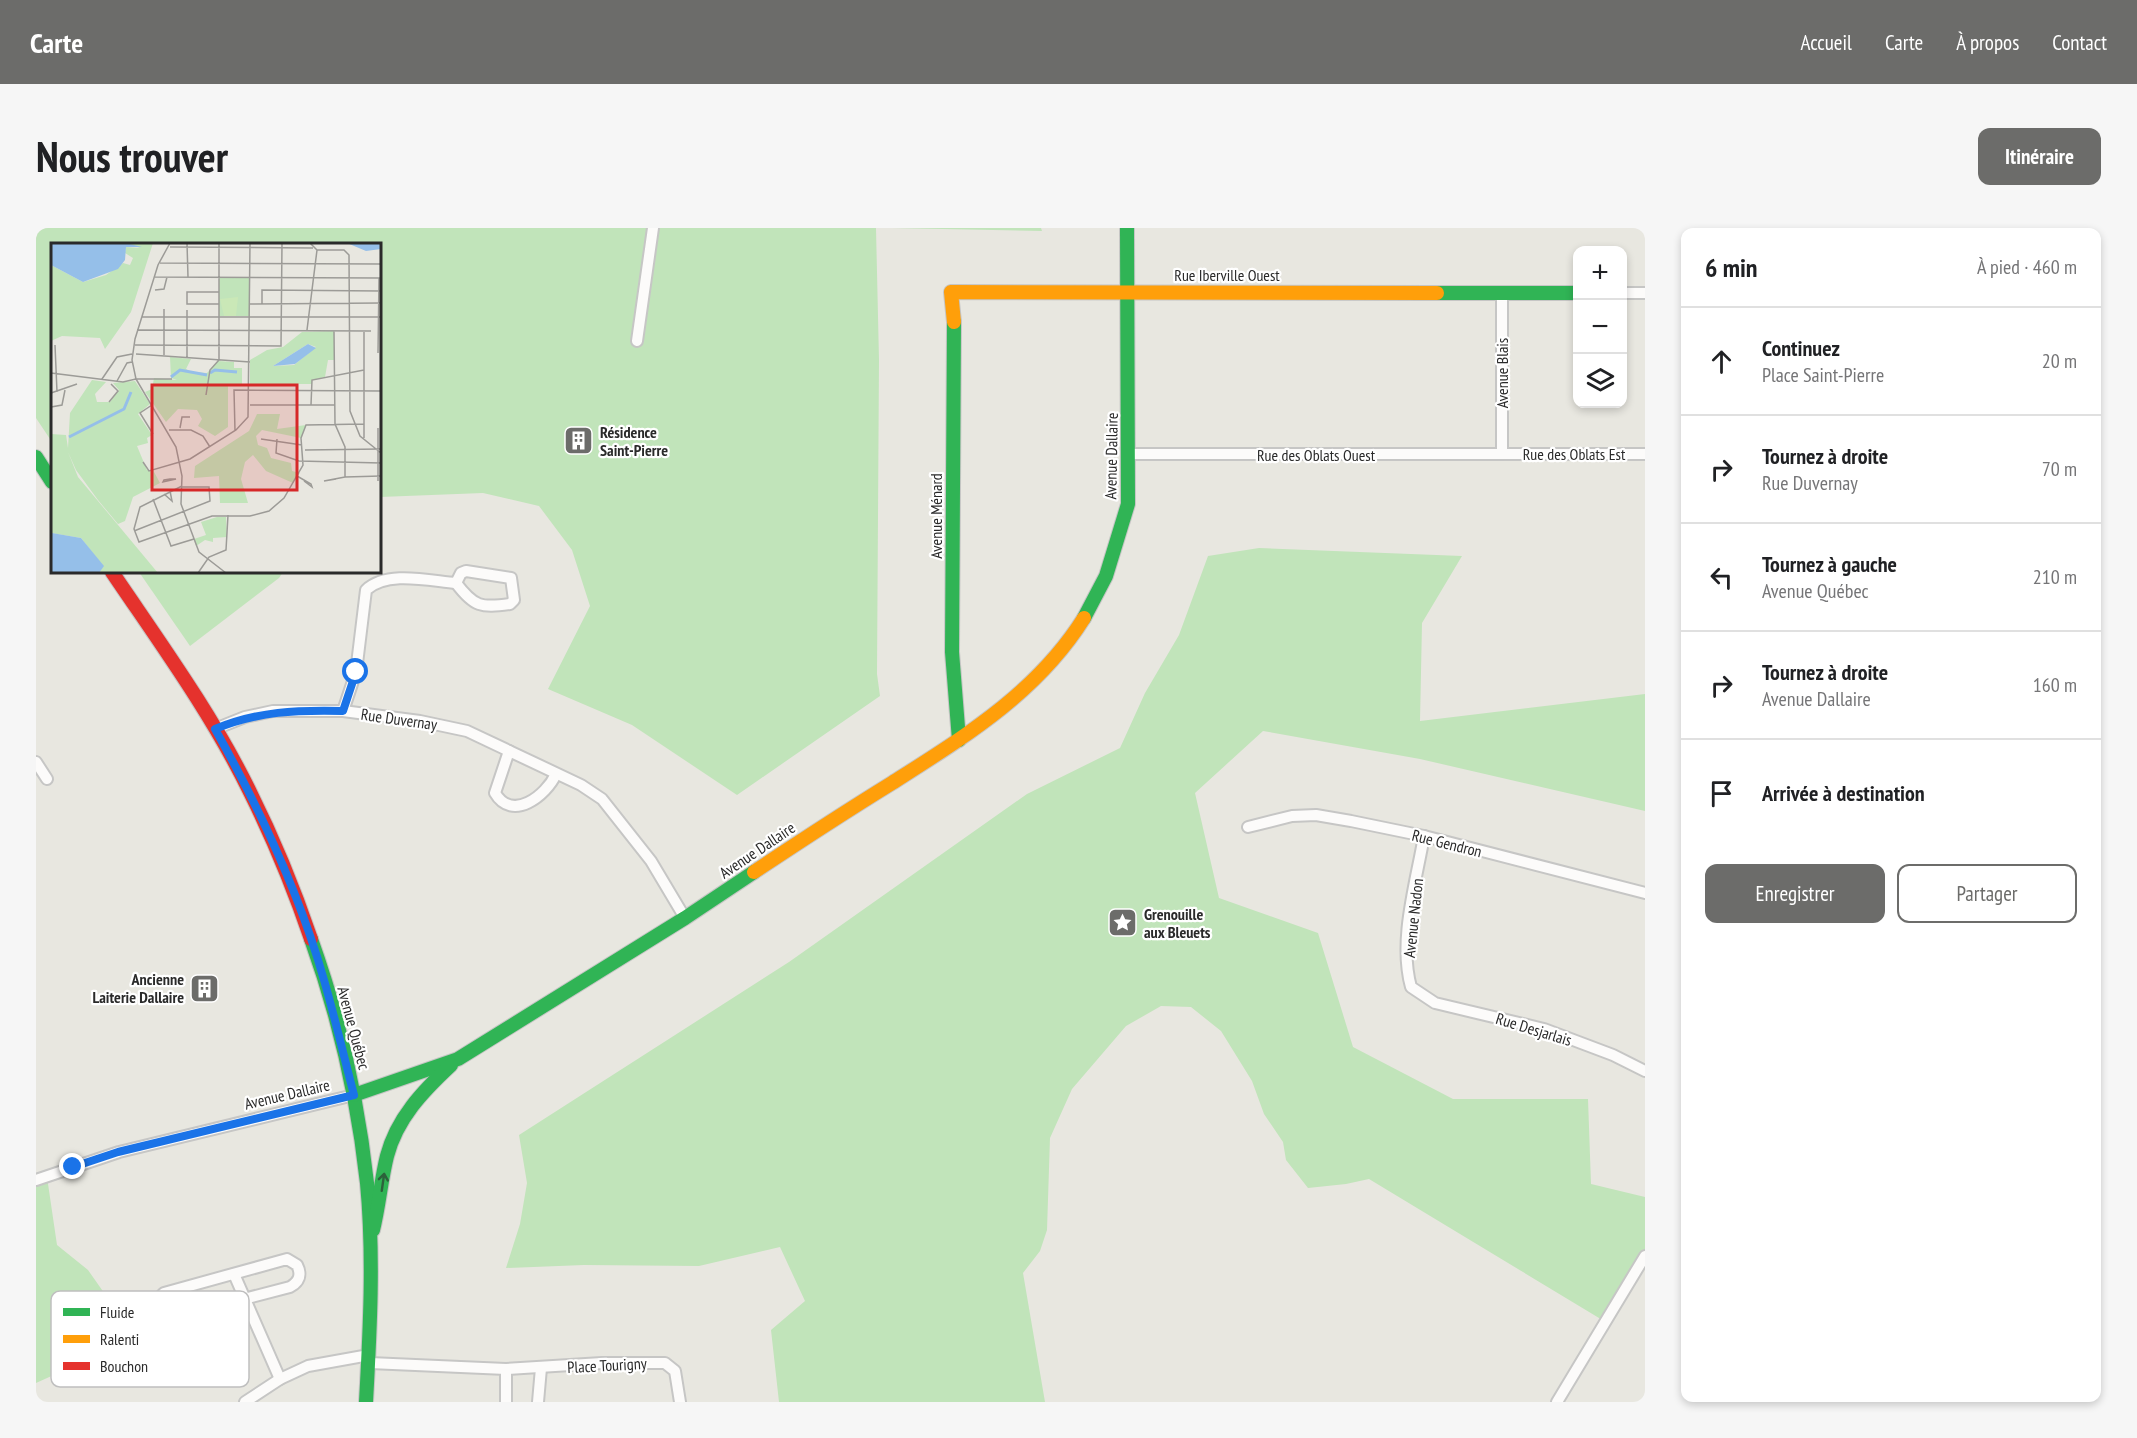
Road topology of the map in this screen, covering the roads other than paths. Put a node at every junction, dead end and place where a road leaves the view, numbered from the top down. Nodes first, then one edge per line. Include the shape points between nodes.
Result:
1 (653, 228) edge
2 (1127, 228) edge
3 (1128, 291) junction
4 (951, 292) joint
5 (1502, 293) junction
6 (1573, 293) edge
7 (1627, 293) edge
8 (1645, 293) edge
9 (637, 341) dead end
10 (1129, 454) junction
11 (1502, 454) junction
12 (1645, 454) edge
13 (36, 457) edge
14 (51, 480) edge
15 (113, 573) edge
16 (456, 583) junction
17 (343, 711) junction
18 (215, 729) junction
19 (959, 740) junction
20 (509, 751) junction
21 (36, 762) edge
22 (556, 774) junction
23 (47, 779) dead end
24 (1248, 827) dead end
25 (1424, 836) junction
26 (1645, 893) edge
27 (685, 918) junction
28 (1422, 994) joint
29 (458, 1059) junction
30 (1645, 1071) edge
31 (354, 1095) junction
32 (36, 1180) edge
33 (370, 1239) junction
34 (1645, 1256) edge
35 (234, 1274) junction
36 (171, 1291) edge
37 (241, 1291) edge
38 (249, 1299) edge
39 (249, 1309) edge
40 (370, 1359) junction
41 (541, 1368) junction
42 (506, 1369) junction
43 (280, 1379) junction
44 (245, 1402) edge
45 (366, 1402) edge
46 (506, 1402) edge
47 (538, 1402) edge
48 (680, 1402) edge
49 (1557, 1402) edge

1 - 9 street
2 - 3 street, Avenue Dallaire
3 - 4 street, Rue Iberville Ouest
3 - 5 street, Rue Iberville Ouest
3 - 10 street, Avenue Dallaire
4 - 19 street, Avenue Ménard via 952,663
5 - 6 street, Rue Iberville Ouest
5 - 11 street, Avenue Blais
7 - 8 street
10 - 11 street, Rue des Oblats Ouest
10 - 19 street, Avenue Dallaire via 1128,504 1122,532 1086,617 1062,654 1021,695
11 - 12 street, Rue des Oblats Est
13 - 14 street
15 - 18 street, Avenue Québec
16 - 16 street via 460,573 466,571 503,575 511,578 514,600 500,606 477,604
16 - 17 street via 387,580 366,590 356,672
17 - 18 street, Rue Duvernay via 273,711
17 - 20 street, Rue Duvernay via 467,731
18 - 31 street, Avenue Québec via 255,801 305,924 324,979
19 - 27 street, Avenue Dallaire
20 - 22 street, Rue Duvernay
20 - 22 street via 495,793 508,805 525,805 544,792
21 - 23 street
22 - 27 street, Rue Duvernay via 595,794 616,814 651,861
24 - 25 street, Rue Gendron via 1278,818 1316,815
25 - 26 street, Rue Gendron
25 - 28 street, Avenue Nadon via 1408,946 1412,987
27 - 29 street, Avenue Dallaire
28 - 30 street, Rue Desjarlais via 1435,1003 1544,1029
29 - 31 street, Avenue Dallaire
33 -> 29 street via 380,1206 387,1155 398,1126 412,1102
31 - 32 street, Avenue Dallaire via 118,1152
31 - 33 street, Avenue Québec
33 - 40 street, Avenue Québec
34 - 49 street
35 - 36 street
35 - 37 street
35 - 38 street via 283,1260 294,1262 299,1269 294,1285
39 - 43 street
40 - 42 street, Place Tourigny
40 - 43 street, Place Tourigny via 308,1366
40 - 45 street, Avenue Québec
41 - 42 street, Place Tourigny
41 - 47 street
41 - 48 street, Place Tourigny via 664,1363 675,1371
42 - 46 street
43 - 44 street, Place Tourigny

